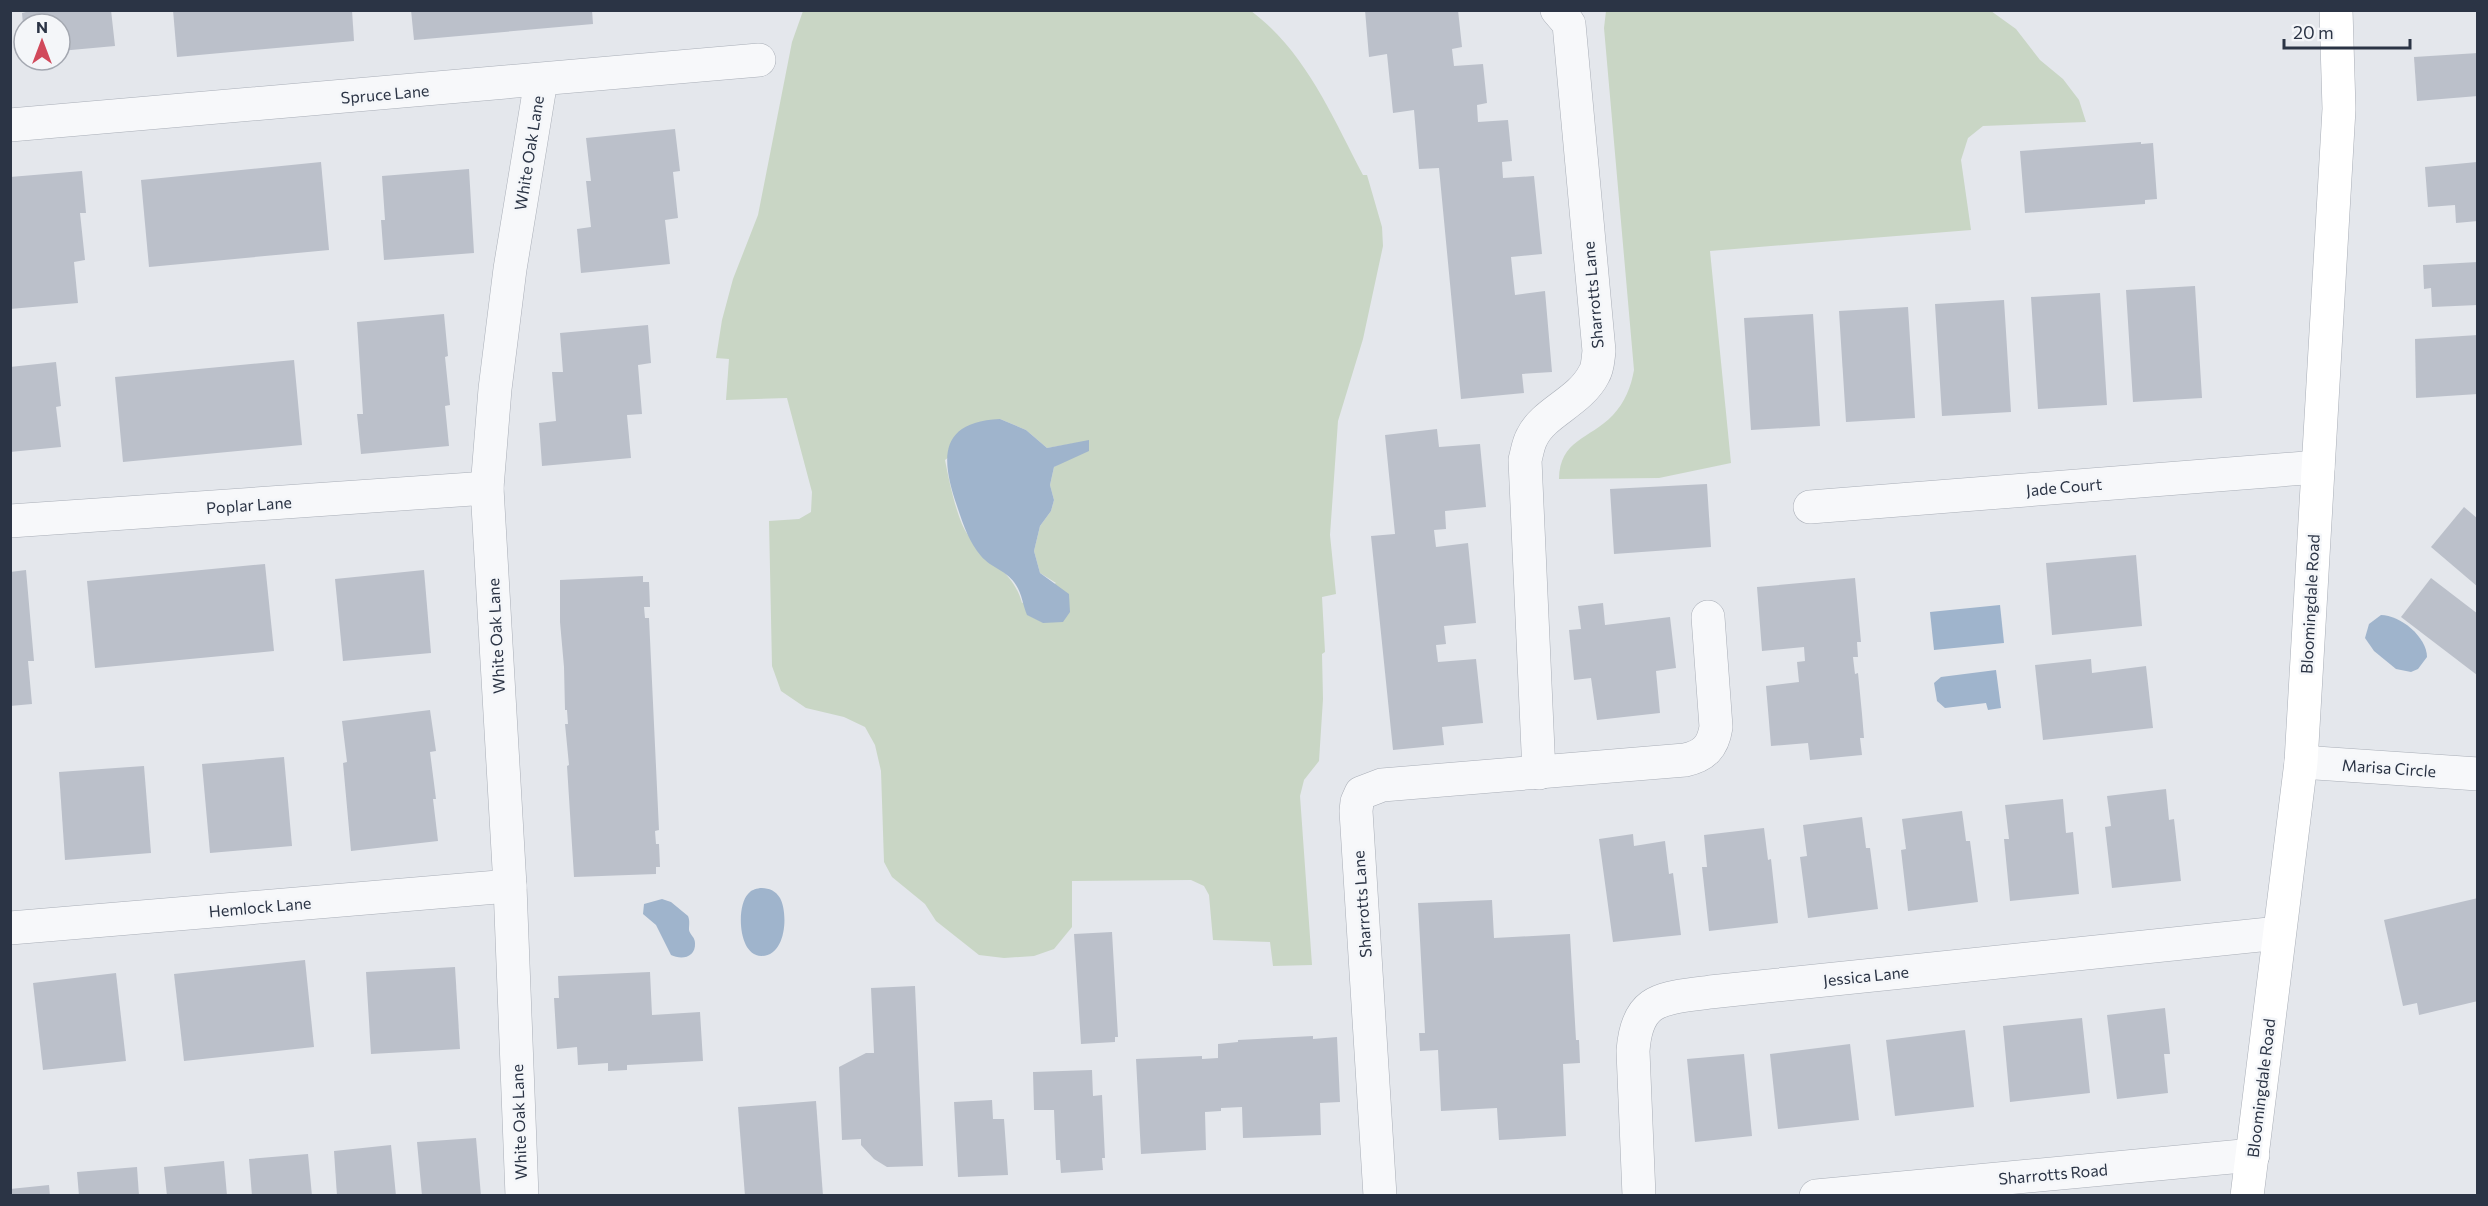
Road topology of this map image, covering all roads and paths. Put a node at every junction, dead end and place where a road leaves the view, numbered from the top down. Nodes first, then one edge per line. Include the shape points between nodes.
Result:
1 (1557, 10) edge
2 (2336, 10) edge
3 (759, 60) dead end
4 (541, 80) junction
5 (10, 125) edge
6 (2318, 467) junction
7 (488, 488) junction
8 (1810, 507) dead end
9 (10, 522) edge
10 (1708, 617) dead end
11 (2301, 762) junction
12 (1539, 773) junction
13 (2478, 774) edge
14 (510, 885) junction
15 (10, 928) edge
16 (2279, 933) junction
17 (2253, 1155) junction
18 (522, 1196) edge
19 (1380, 1196) edge
20 (1639, 1196) edge
21 (1816, 1196) edge
22 (2247, 1196) edge

1 - 12 street, Sharrotts Lane via 1569,24 1599,351 1595,373 1583,390 1546,420 1532,437 1525,460
2 - 6 street, Bloomingdale Road via 2339,109
3 - 4 street, Spruce Lane
4 - 5 street, Spruce Lane
4 - 7 street, White Oak Lane via 510,269
6 - 8 street, Jade Court
6 - 11 street, Bloomingdale Road
7 - 9 street, Poplar Lane
7 - 14 street, White Oak Lane
10 - 12 street, Sharrotts Lane via 1716,727 1714,741 1707,750 1685,760
11 - 13 street, Marisa Circle
11 - 16 street, Bloomingdale Road
12 - 19 street, Sharrotts Lane via 1382,785 1361,793 1357,802
14 - 15 street, Hemlock Lane
14 - 18 street, White Oak Lane
16 - 17 street, Bloomingdale Road
16 - 20 street, Jessica Lane via 1662,999 1644,1011 1634,1029
17 - 21 street, Sharrotts Road
17 - 22 street, Bloomingdale Road

